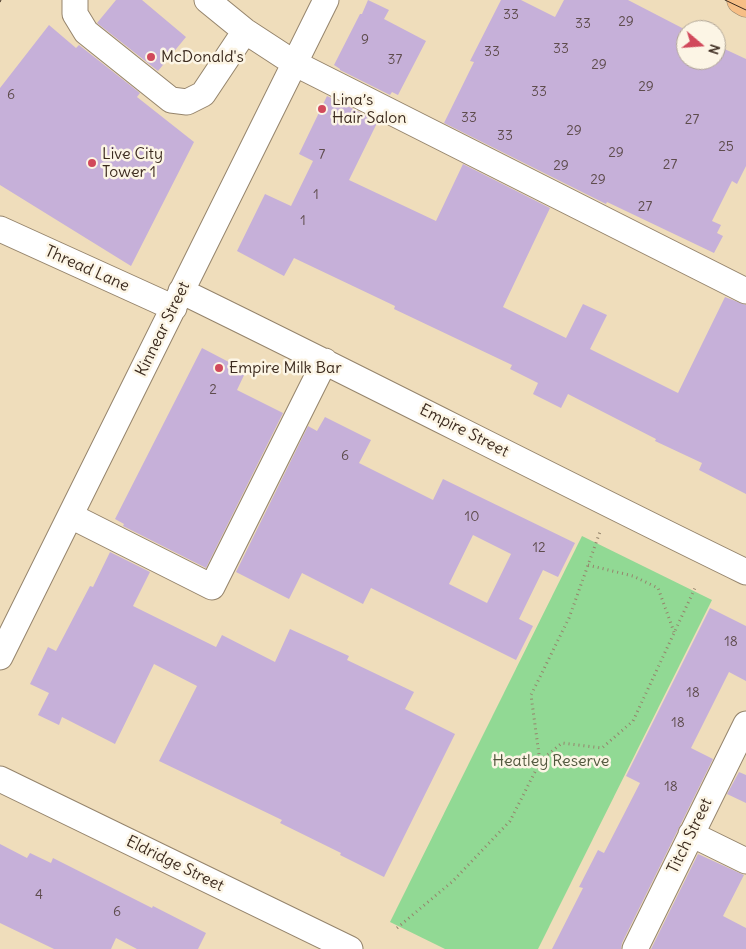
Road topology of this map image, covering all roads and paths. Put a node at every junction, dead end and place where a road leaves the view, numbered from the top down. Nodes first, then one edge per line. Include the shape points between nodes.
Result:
1 (74, 0) edge
2 (207, 0) edge
3 (326, 0) edge
4 (740, 0) edge
5 (746, 3) edge
6 (245, 31) junction
7 (294, 63) junction
8 (0, 230) edge
9 (746, 291) edge
10 (178, 300) junction
11 (325, 361) junction
12 (609, 505) junction
13 (71, 516) junction
14 (588, 565) junction
15 (746, 572) edge
16 (695, 588) dead end
17 (674, 632) junction
18 (0, 657) edge
19 (746, 724) edge
20 (540, 762) junction
21 (0, 779) edge
22 (691, 834) junction
23 (746, 861) edge
24 (397, 928) dead end
25 (350, 949) edge
26 (635, 949) edge

1 - 6 street via 75,14 86,32 171,100 188,102 203,94
2 - 6 street
3 - 7 street, Kinnear Street
4 - 5 main road
6 - 7 street
7 - 9 street
7 - 10 street, Kinnear Street
8 - 10 street, Thread Lane
10 - 11 street, Empire Street
10 - 13 street, Kinnear Street
11 - 12 street, Empire Street
11 - 13 street via 212,587
12 - 14 path
12 - 15 street, Empire Street
13 - 18 street, Kinnear Street
14 - 17 path via 633,576 658,588
14 - 20 path via 569,618 531,695
16 - 17 path
17 - 20 path via 633,721 602,748 562,743
19 - 22 street, Titch Street
20 - 24 path via 510,821 453,881
21 - 25 street, Eldridge Street
22 - 23 street
22 - 26 street, Titch Street

